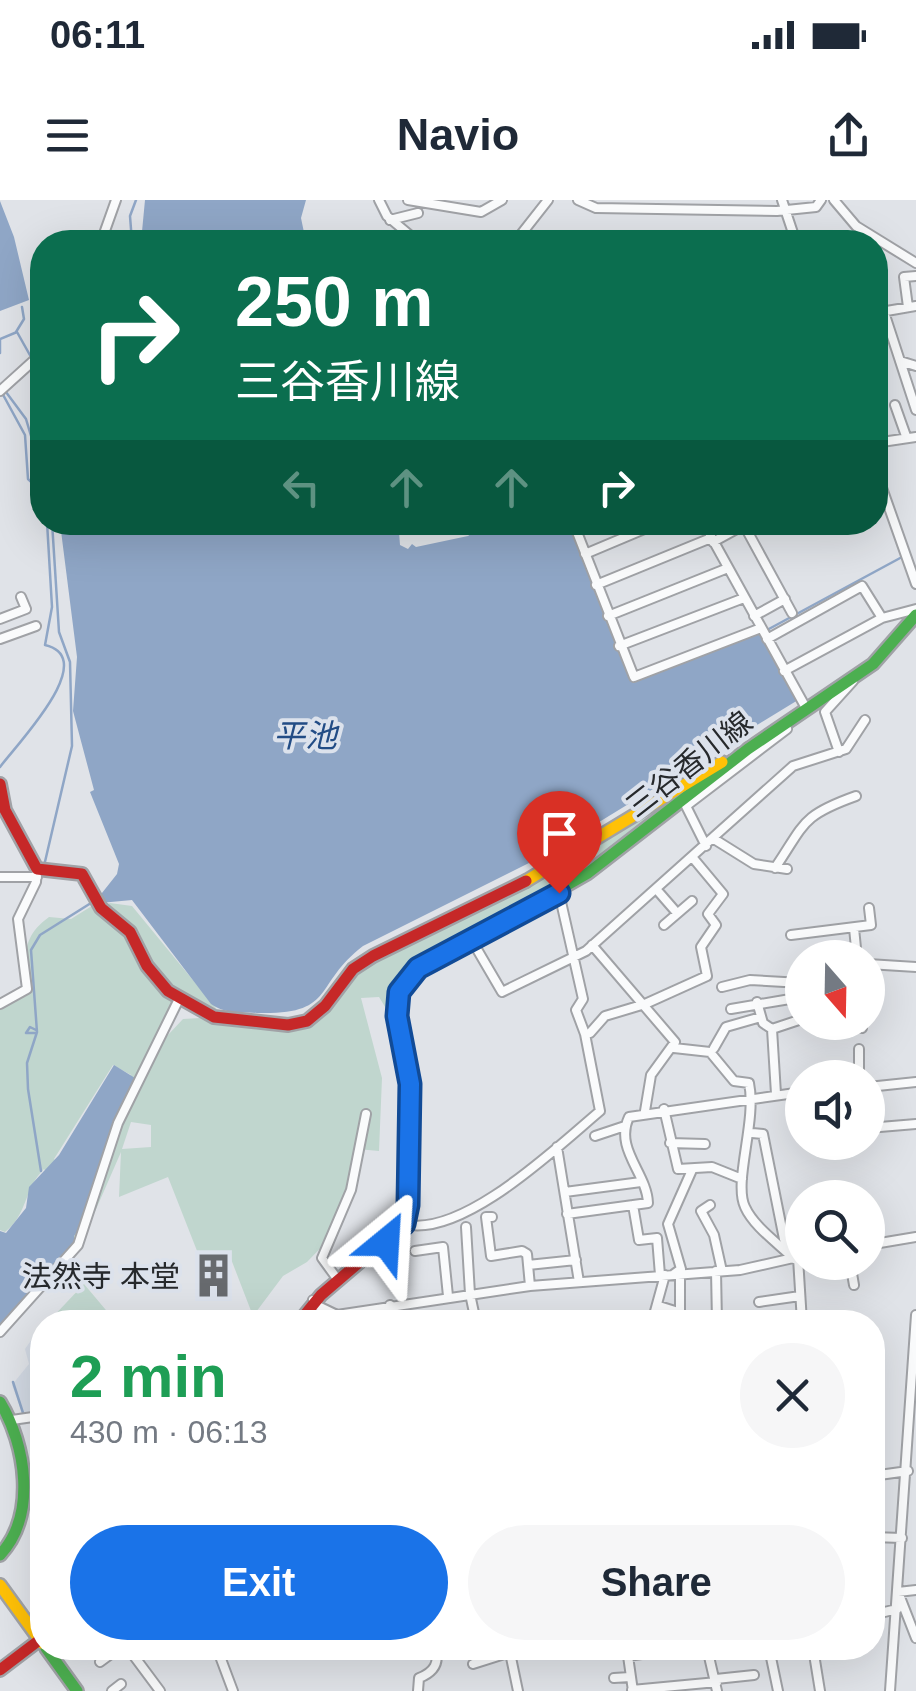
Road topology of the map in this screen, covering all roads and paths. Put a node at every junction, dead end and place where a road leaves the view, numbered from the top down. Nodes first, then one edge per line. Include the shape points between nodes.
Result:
1 (116, 200) edge
2 (379, 200) edge
3 (408, 200) edge
4 (502, 200) edge
5 (548, 200) edge
6 (578, 200) edge
7 (782, 200) edge
8 (822, 200) edge
9 (834, 200) edge
10 (466, 205) edge
11 (785, 210) junction
12 (418, 213) dead end
13 (390, 220) junction
14 (105, 230) edge
15 (403, 230) edge
16 (525, 230) edge
17 (792, 230) edge
18 (862, 230) edge
19 (888, 246) edge
20 (916, 263) edge
21 (916, 276) edge
22 (912, 307) edge
23 (888, 332) edge
24 (900, 361) junction
25 (30, 364) edge
26 (916, 366) edge
27 (0, 391) edge
28 (895, 405) dead end
29 (916, 410) edge
30 (911, 437) edge
31 (888, 504) edge
32 (578, 535) edge
33 (631, 535) edge
34 (710, 535) edge
35 (723, 535) edge
36 (752, 535) edge
37 (712, 540) junction
38 (585, 554) junction
39 (728, 568) junction
40 (916, 584) edge
41 (596, 585) junction
42 (21, 597) dead end
43 (744, 598) junction
44 (784, 599) junction
45 (916, 612) edge
46 (792, 613) dead end
47 (3, 616) edge
48 (608, 616) junction
49 (754, 616) junction
50 (882, 618) junction
51 (36, 626) dead end
52 (761, 628) junction
53 (0, 638) edge
54 (767, 639) junction
55 (619, 646) junction
56 (784, 671) junction
57 (855, 677) junction
58 (804, 710) junction
59 (865, 720) dead end
60 (748, 749) junction
61 (839, 752) junction
62 (0, 784) edge
63 (856, 796) dead end
64 (710, 843) junction
65 (693, 858) junction
66 (775, 868) junction
67 (787, 868) dead end
68 (37, 873) junction
69 (0, 876) edge
70 (657, 890) junction
71 (559, 893) junction
72 (692, 901) dead end
73 (869, 908) dead end
74 (678, 913) junction
75 (664, 924) dead end
76 (854, 928) junction
77 (791, 936) dead end
78 (471, 939) junction
79 (855, 940) edge
80 (592, 946) junction
81 (574, 957) junction
82 (885, 965) edge
83 (916, 967) edge
84 (785, 982) edge
85 (722, 988) dead end
86 (179, 999) junction
87 (785, 1000) edge
88 (758, 1002) junction
89 (0, 1004) edge
90 (645, 1004) junction
91 (731, 1009) dead end
92 (761, 1018) junction
93 (785, 1025) edge
94 (772, 1029) junction
95 (585, 1034) junction
96 (674, 1048) junction
97 (714, 1048) dead end
98 (859, 1049) dead end
99 (859, 1060) edge
100 (916, 1082) edge
101 (885, 1085) edge
102 (785, 1093) edge
103 (776, 1094) junction
104 (752, 1097) junction
105 (664, 1109) junction
106 (645, 1112) junction
107 (366, 1114) dead end
108 (916, 1124) edge
109 (625, 1126) junction
110 (885, 1127) edge
111 (752, 1133) junction
112 (595, 1136) dead end
113 (670, 1143) junction
114 (705, 1144) dead end
115 (557, 1147) junction
116 (692, 1170) junction
117 (742, 1179) junction
118 (642, 1182) junction
119 (565, 1192) junction
120 (634, 1205) junction
121 (710, 1205) dead end
122 (567, 1214) junction
123 (492, 1217) dead end
124 (404, 1224) junction
125 (466, 1227) dead end
126 (916, 1237) edge
127 (785, 1240) edge
128 (885, 1243) edge
129 (785, 1247) edge
130 (415, 1251) dead end
131 (576, 1260) junction
132 (785, 1260) edge
133 (528, 1266) junction
134 (719, 1271) junction
135 (670, 1274) junction
136 (338, 1280) junction
137 (798, 1280) edge
138 (853, 1280) edge
139 (579, 1282) junction
140 (854, 1285) dead end
141 (530, 1286) junction
142 (470, 1294) junction
143 (448, 1296) junction
144 (800, 1296) junction
145 (313, 1302) junction
146 (758, 1302) dead end
147 (390, 1305) junction
148 (659, 1306) junction
149 (307, 1310) edge
150 (326, 1310) edge
151 (371, 1310) edge
152 (391, 1310) edge
153 (473, 1310) edge
154 (657, 1310) edge
155 (672, 1310) edge
156 (674, 1310) edge
157 (717, 1310) edge
158 (801, 1310) edge
159 (916, 1315) edge
160 (0, 1332) edge
161 (916, 1358) edge
162 (0, 1402) edge
163 (30, 1417) edge
164 (12, 1420) junction
165 (910, 1468) edge
166 (885, 1473) edge
167 (885, 1537) edge
168 (902, 1538) junction
169 (0, 1555) edge
170 (0, 1585) edge
171 (916, 1590) edge
172 (898, 1592) junction
173 (12, 1602) junction
174 (897, 1609) junction
175 (0, 1610) edge
176 (885, 1612) edge
177 (30, 1625) edge
178 (916, 1638) edge
179 (30, 1650) edge
180 (55, 1660) edge
181 (103, 1660) edge
182 (137, 1660) edge
183 (221, 1660) edge
184 (437, 1660) edge
185 (484, 1660) edge
186 (512, 1660) edge
187 (628, 1660) edge
188 (772, 1660) edge
189 (815, 1660) edge
190 (100, 1662) dead end
191 (473, 1664) dead end
192 (0, 1670) edge
193 (754, 1675) dead end
194 (630, 1677) junction
195 (614, 1678) dead end
196 (122, 1684) dead end
197 (716, 1684) edge
198 (77, 1691) edge
199 (112, 1691) edge
200 (160, 1691) edge
201 (233, 1691) edge
202 (418, 1691) edge
203 (518, 1691) edge
204 (632, 1691) edge
205 (778, 1691) edge
206 (820, 1691) edge
207 (890, 1691) edge

1 - 14 street
2 - 13 street
3 - 10 street
4 - 10 street via 486,211
5 - 16 street
6 - 11 street via 596,208
7 - 11 street
8 - 11 street via 816,207
9 - 18 street
11 - 17 street
12 - 13 street
13 - 15 street
19 - 20 street
21 - 22 street via 904,276
23 - 24 street
24 - 26 street
24 - 29 street
25 - 27 street
28 - 30 street
31 - 40 street
32 - 38 street
33 - 38 street
34 - 37 street
35 - 37 street
36 - 44 street
37 - 39 street
37 - 41 street
38 - 41 street
39 - 43 street
39 - 48 street
41 - 48 street
42 - 47 street via 26,609
43 - 49 street
43 - 55 street
44 - 46 street
44 - 49 street
45 - 50 street
45 - 57 main road, 三谷香川線 via 888,652
48 - 55 street
49 - 52 street
50 - 54 street via 862,586
50 - 56 street
51 - 53 street
52 - 54 street
52 - 55 street via 634,677
54 - 56 street
56 - 58 street
57 - 58 main road, 三谷香川線
57 - 61 street via 825,712
58 - 60 main road, 三谷香川線
58 - 64 street via 686,806
59 - 61 street
60 - 71 main road, 三谷香川線
60 - 86 main road via 558,864 373,956 352,969 306,1021 288,1026 214,1018
61 - 64 street via 793,766
62 - 68 main road via 14,832
63 - 66 street via 800,825
64 - 65 street
64 - 66 street
65 - 70 street
65 - 90 street via 723,894 708,914 716,925 701,947 707,976
66 - 67 street
68 - 69 street
68 - 86 main road via 82,874 99,906 130,932 157,978
68 - 89 street via 18,919 27,989
70 - 74 street
70 - 80 street
71 - 78 main road, 三谷香川線
71 - 81 street
72 - 74 street
73 - 76 street via 870,924
74 - 75 street
76 - 77 street
76 - 79 street
78 - 81 street via 502,992
78 - 124 main road, 三谷香川線 via 418,968 399,992 411,1107
80 - 81 street
80 - 90 street
81 - 95 street via 583,999 576,1010
82 - 83 street
84 - 85 street via 750,980
86 - 160 street via 118,1123 78,1245
87 - 88 street
88 - 91 street
88 - 92 street
90 - 95 street via 605,1016 596,1031
90 - 96 street
92 - 94 street
92 - 97 street via 725,1023
93 - 94 street
94 - 103 street
95 - 115 street via 600,1112
96 - 104 street via 710,1052 734,1081 749,1083
96 - 106 street via 651,1075
98 - 99 street
100 - 101 street
102 - 103 street
103 - 104 street
104 - 105 street
104 - 111 street
105 - 106 street
105 - 113 street
106 - 109 street via 629,1117
107 - 136 street via 351,1190 322,1258
108 - 110 street
109 - 112 street
109 - 118 street via 628,1155
111 - 117 street
111 - 127 street via 763,1134
113 - 114 street
113 - 116 street via 678,1169
115 - 119 street
115 - 124 street via 467,1210 418,1228
116 - 117 street via 712,1167
116 - 135 street via 668,1224 681,1269
117 - 129 street via 744,1207
118 - 119 street
118 - 120 street via 648,1203
119 - 122 street
120 - 122 street
120 - 135 street via 639,1240 657,1238
121 - 134 street via 701,1210 714,1236
122 - 131 street
123 - 133 street via 486,1217 491,1256 522,1251
124 - 136 main road
125 - 142 street
126 - 128 street
130 - 143 street via 443,1246
131 - 133 street
131 - 139 street
132 - 134 street
133 - 141 street
134 - 135 street
134 - 157 street
135 - 139 street
135 - 148 street
135 - 156 street
136 - 145 main road
137 - 144 street
138 - 140 street
139 - 141 street
141 - 142 street
142 - 143 street
142 - 153 street
143 - 147 street
144 - 146 street
144 - 158 street
145 - 149 main road
145 - 150 street
147 - 151 street
147 - 152 street
148 - 154 street
148 - 155 street
159 - 161 street
161 - 165 street
162 - 164 main road
163 - 164 street
164 - 169 main road via 23,1521 14,1544
165 - 166 street
165 - 168 street
167 - 168 street
168 - 172 street
170 - 173 main road
171 - 172 street
172 - 174 street
172 - 178 street
173 - 175 street
173 - 177 main road
174 - 176 street
174 - 207 street
179 - 192 main road
180 - 198 main road
181 - 190 street
182 - 200 street
183 - 201 street
184 - 202 street via 432,1672 419,1678
185 - 191 street
186 - 203 street
187 - 194 street
188 - 205 street
189 - 206 street
193 - 197 street
194 - 195 street
194 - 204 street
196 - 199 street
197 - 204 street

